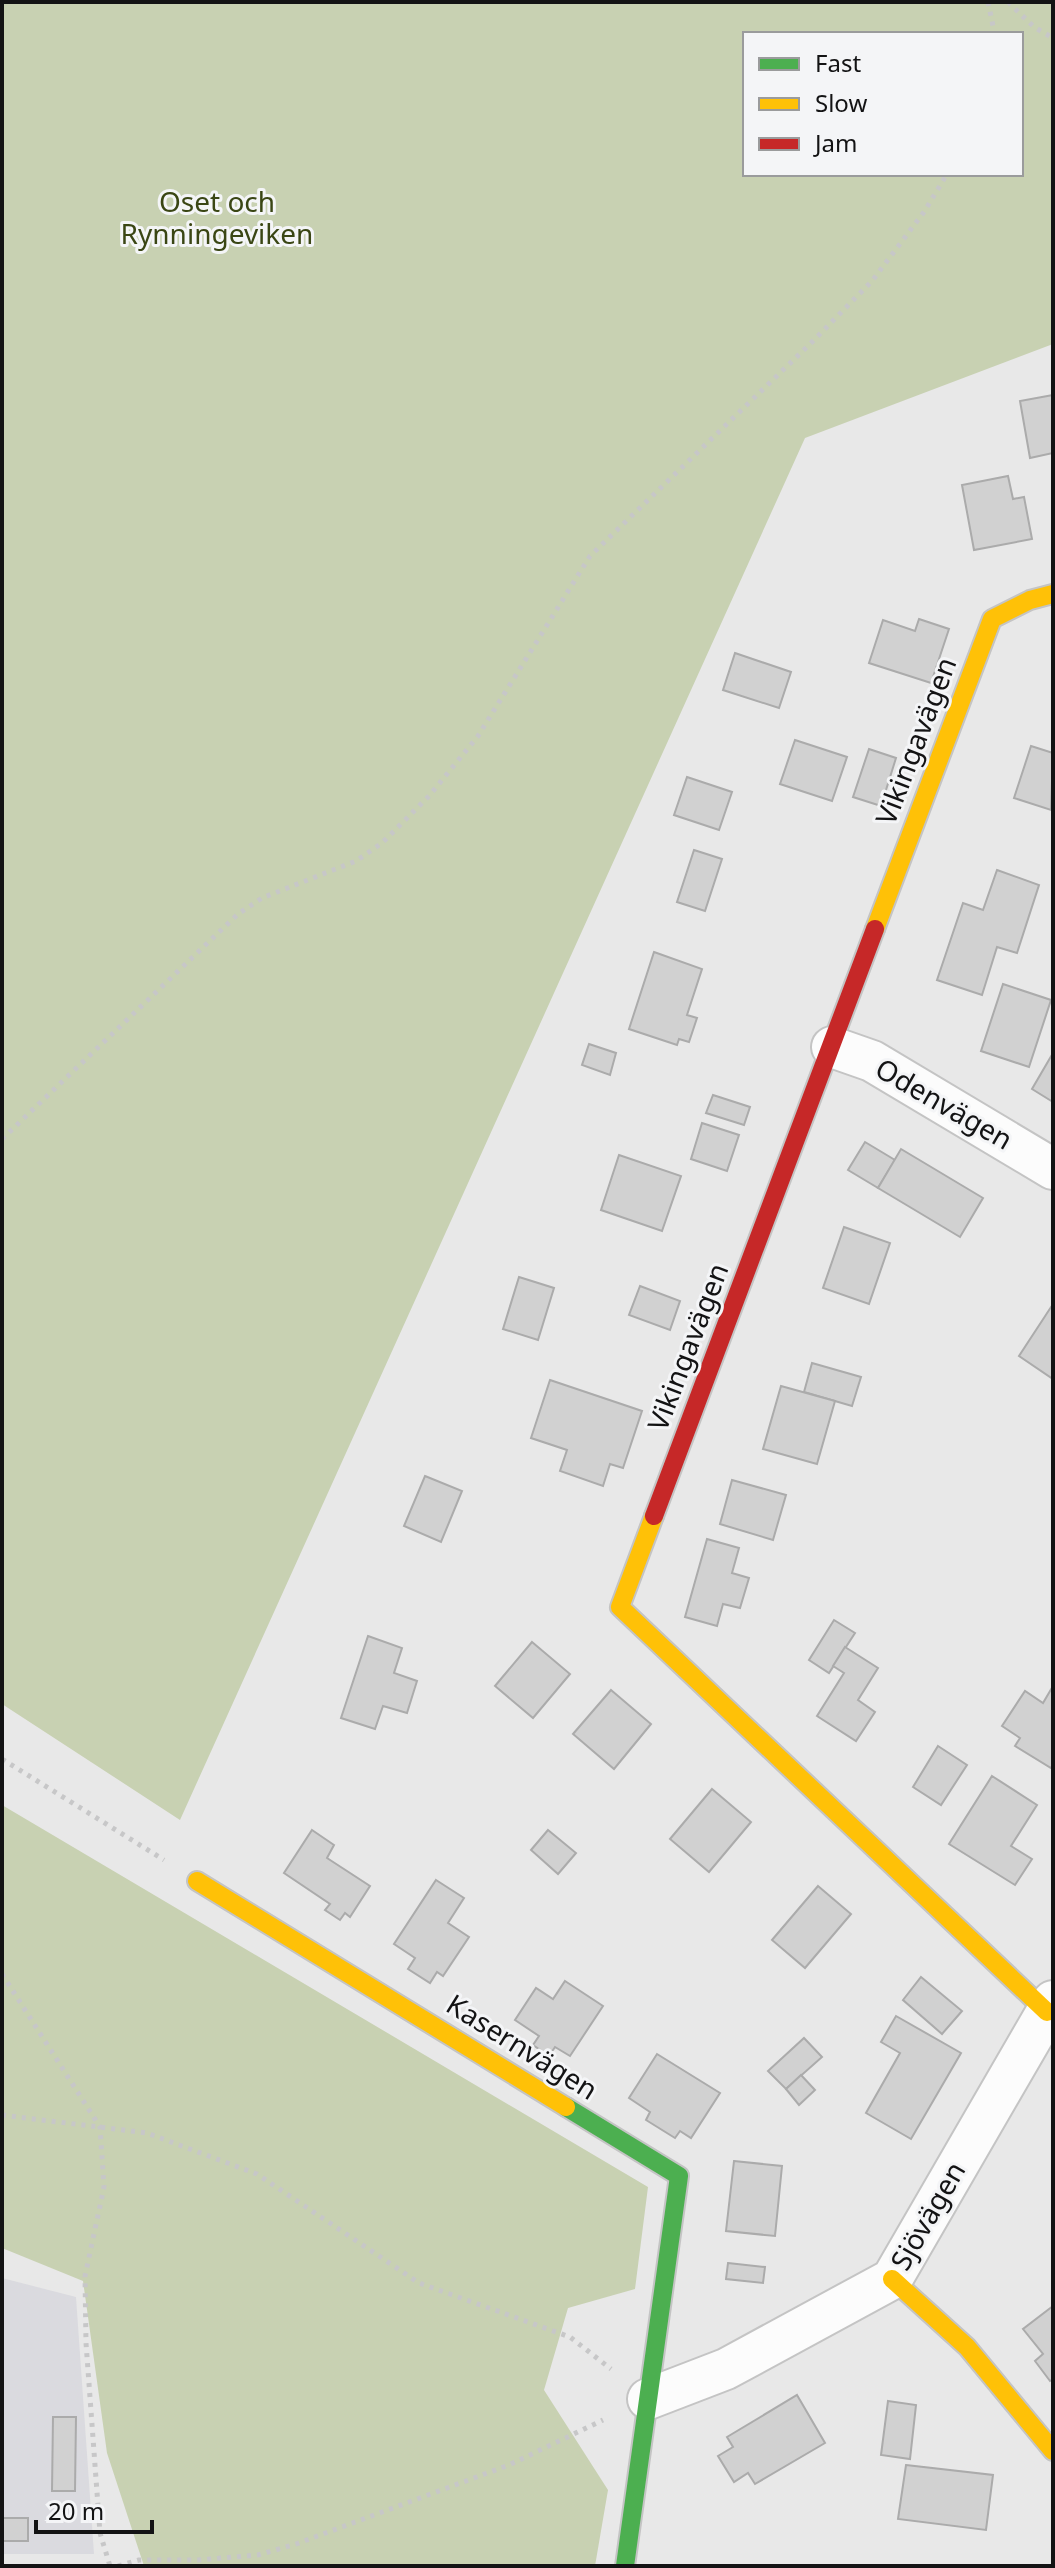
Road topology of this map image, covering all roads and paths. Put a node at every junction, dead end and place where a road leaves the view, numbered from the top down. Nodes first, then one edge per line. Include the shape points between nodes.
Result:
1 (988, 2) edge
2 (1008, 2) edge
3 (992, 32) edge
4 (1053, 38) edge
5 (946, 176) edge
6 (1053, 594) edge
7 (832, 1047) junction
8 (2, 1139) edge
9 (1053, 1169) edge
10 (2, 1759) edge
11 (197, 1881) joint
12 (2, 1974) edge
13 (1050, 2007) edge
14 (2, 2115) edge
15 (100, 2127) junction
16 (892, 2279) junction
17 (648, 2399) junction
18 (1053, 2451) edge
19 (110, 2566) edge
20 (118, 2566) edge
21 (625, 2566) edge

1 - 3 path
2 - 4 path
5 - 8 path via 872,281 590,556 478,736 429,796 356,861 262,898 238,914
6 - 7 street, Vikingavägen via 992,619
7 - 9 street, Odenvägen via 872,1061
7 - 13 street, Vikingavägen via 620,1607
10 - 11 path
11 - 17 street, Kasernvägen via 679,2176
12 - 15 path
13 - 16 street, Sjövägen
14 - 15 path
15 - 17 path via 147,2133 257,2174 419,2283 570,2337
15 - 19 path via 104,2187 85,2276 86,2343 100,2533
16 - 17 street, Sjövägen via 726,2369
16 - 18 street via 967,2347
17 - 20 path via 509,2465 296,2544 258,2555 139,2560
17 - 21 street, Kasernvägen

